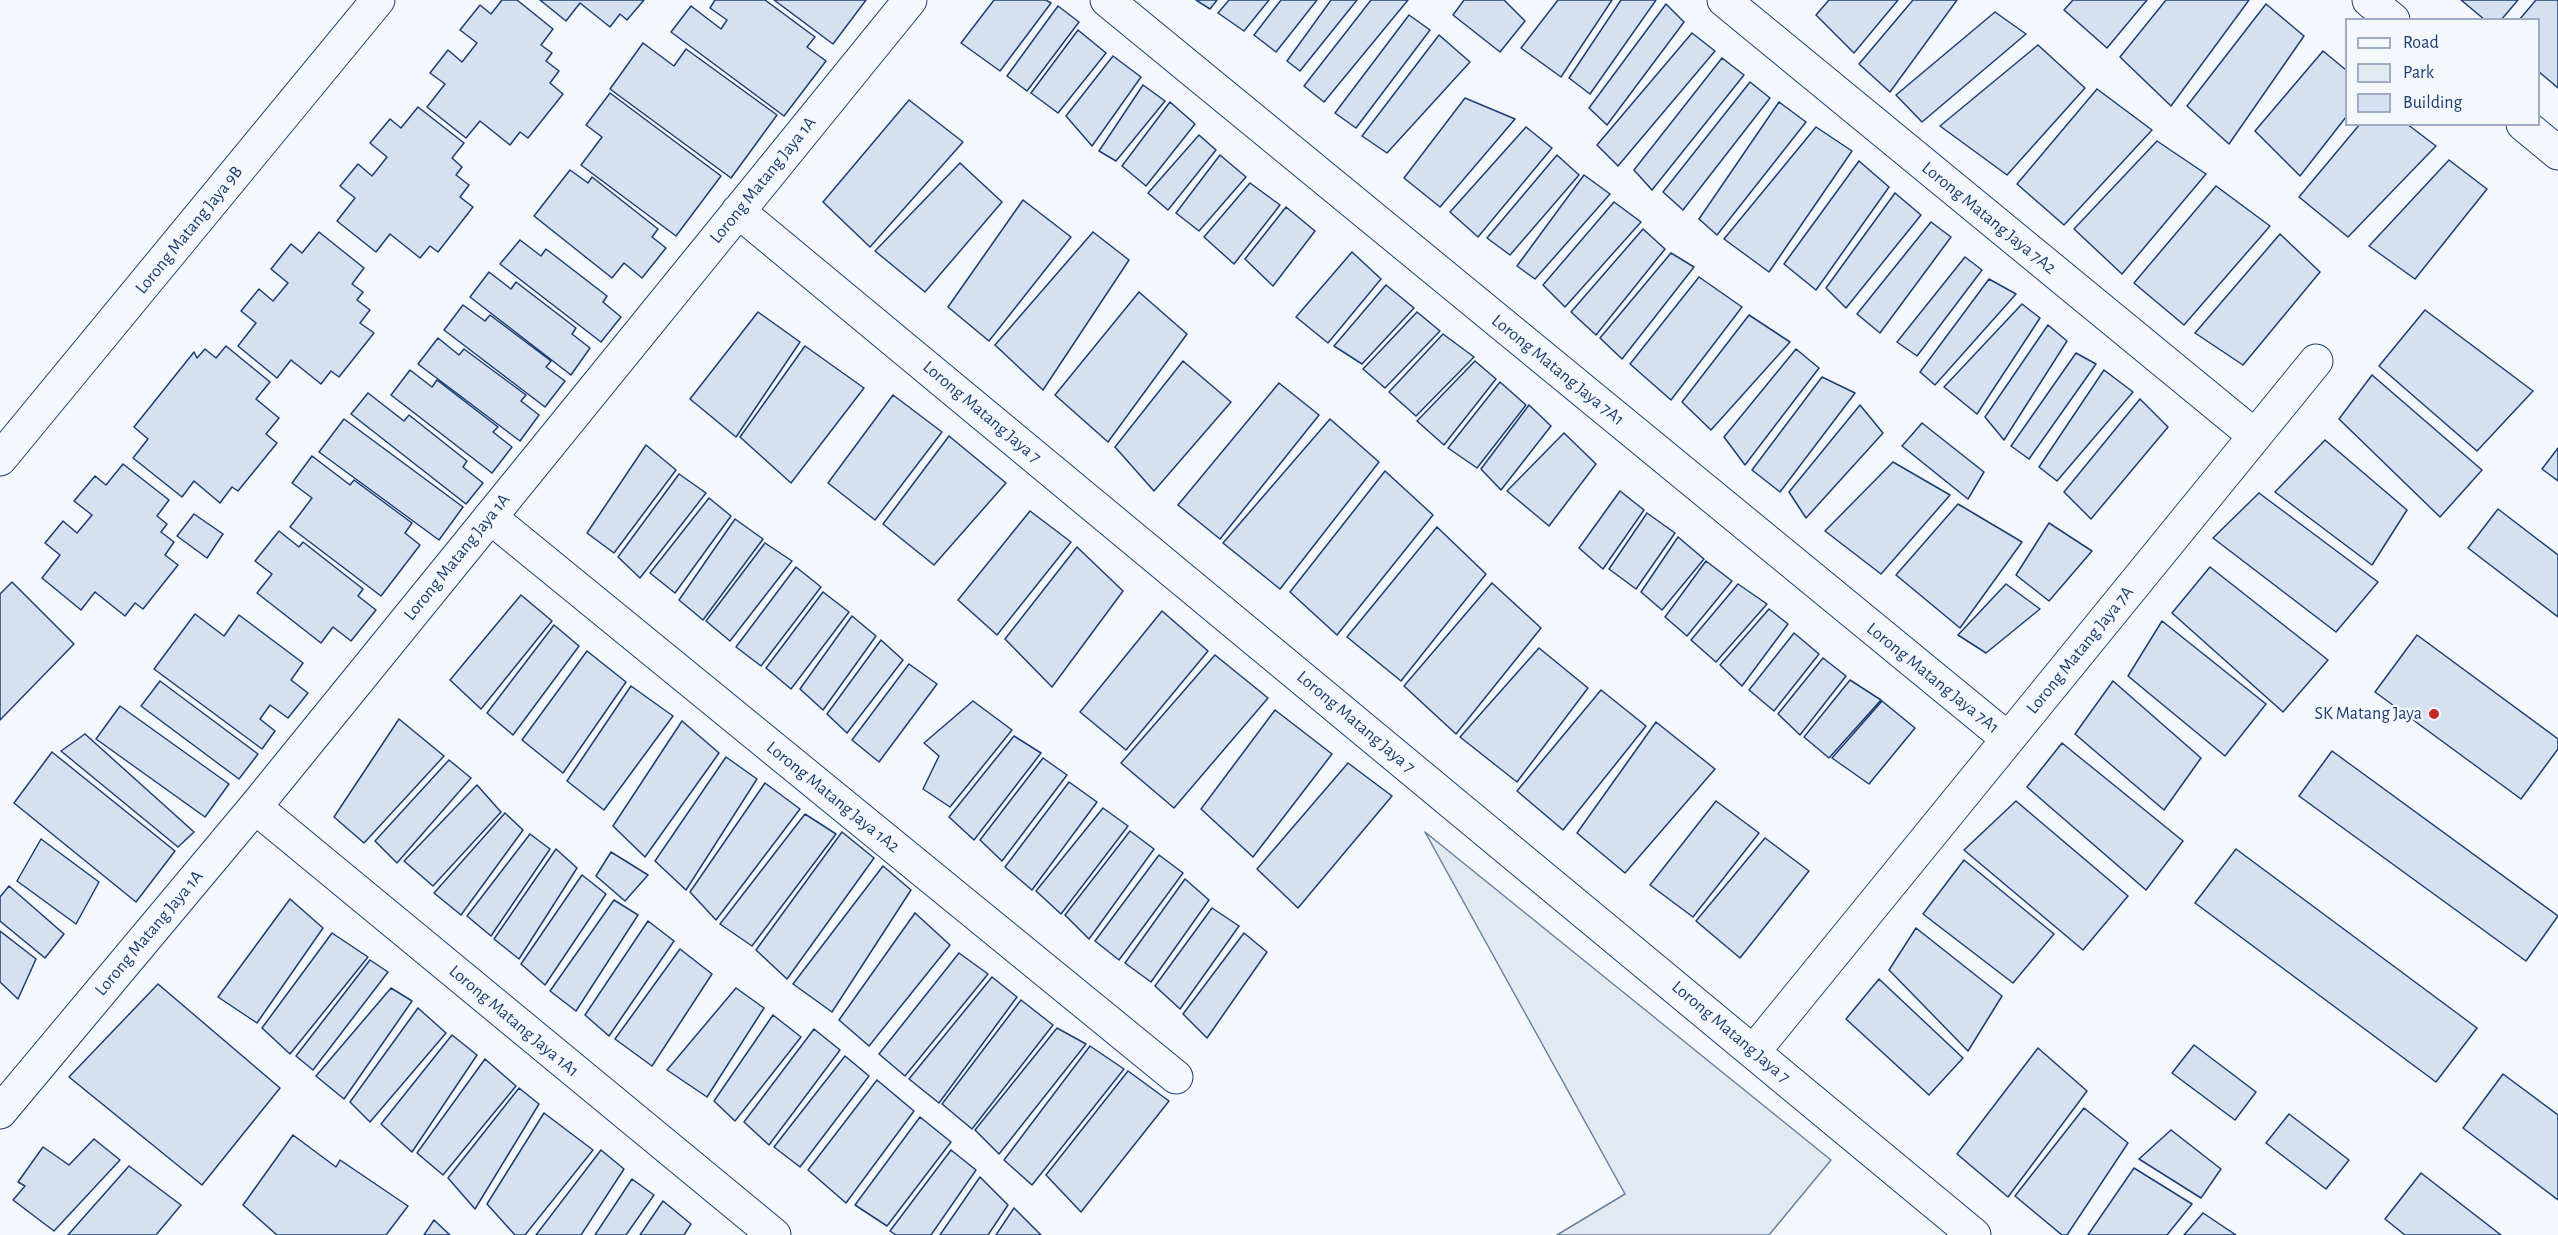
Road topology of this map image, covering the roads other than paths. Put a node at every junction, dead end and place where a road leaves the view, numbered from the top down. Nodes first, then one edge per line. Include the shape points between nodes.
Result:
1 (378, 0) edge
2 (910, 0) edge
3 (1107, 0) edge
4 (1724, 0) edge
5 (2369, 0) edge
6 (2391, 18) edge
7 (2525, 126) edge
8 (2558, 153) edge
9 (738, 211) junction
10 (2316, 362) dead end
11 (2254, 436) junction
12 (0, 459) edge
13 (490, 517) junction
14 (2008, 740) junction
15 (255, 807) junction
16 (1754, 1052) junction
17 (1176, 1077) dead end
18 (0, 1112) edge
19 (774, 1235) edge
20 (1974, 1235) edge

1 - 12 street, Lorong Matang Jaya 9B
2 - 9 street, Lorong Matang Jaya 1A
3 - 14 street, Lorong Matang Jaya 7A1
4 - 11 street, Lorong Matang Jaya 7A2
5 - 6 street
7 - 8 street
9 - 13 street, Lorong Matang Jaya 1A
9 - 16 street, Lorong Matang Jaya 7
10 - 11 street, Lorong Matang Jaya 7A
11 - 14 street, Lorong Matang Jaya 7A
13 - 15 street, Lorong Matang Jaya 1A
13 - 17 street, Lorong Matang Jaya 1A2
14 - 16 street, Lorong Matang Jaya 7A
15 - 18 street, Lorong Matang Jaya 1A
15 - 19 street, Lorong Matang Jaya 1A1
16 - 20 street, Lorong Matang Jaya 7

